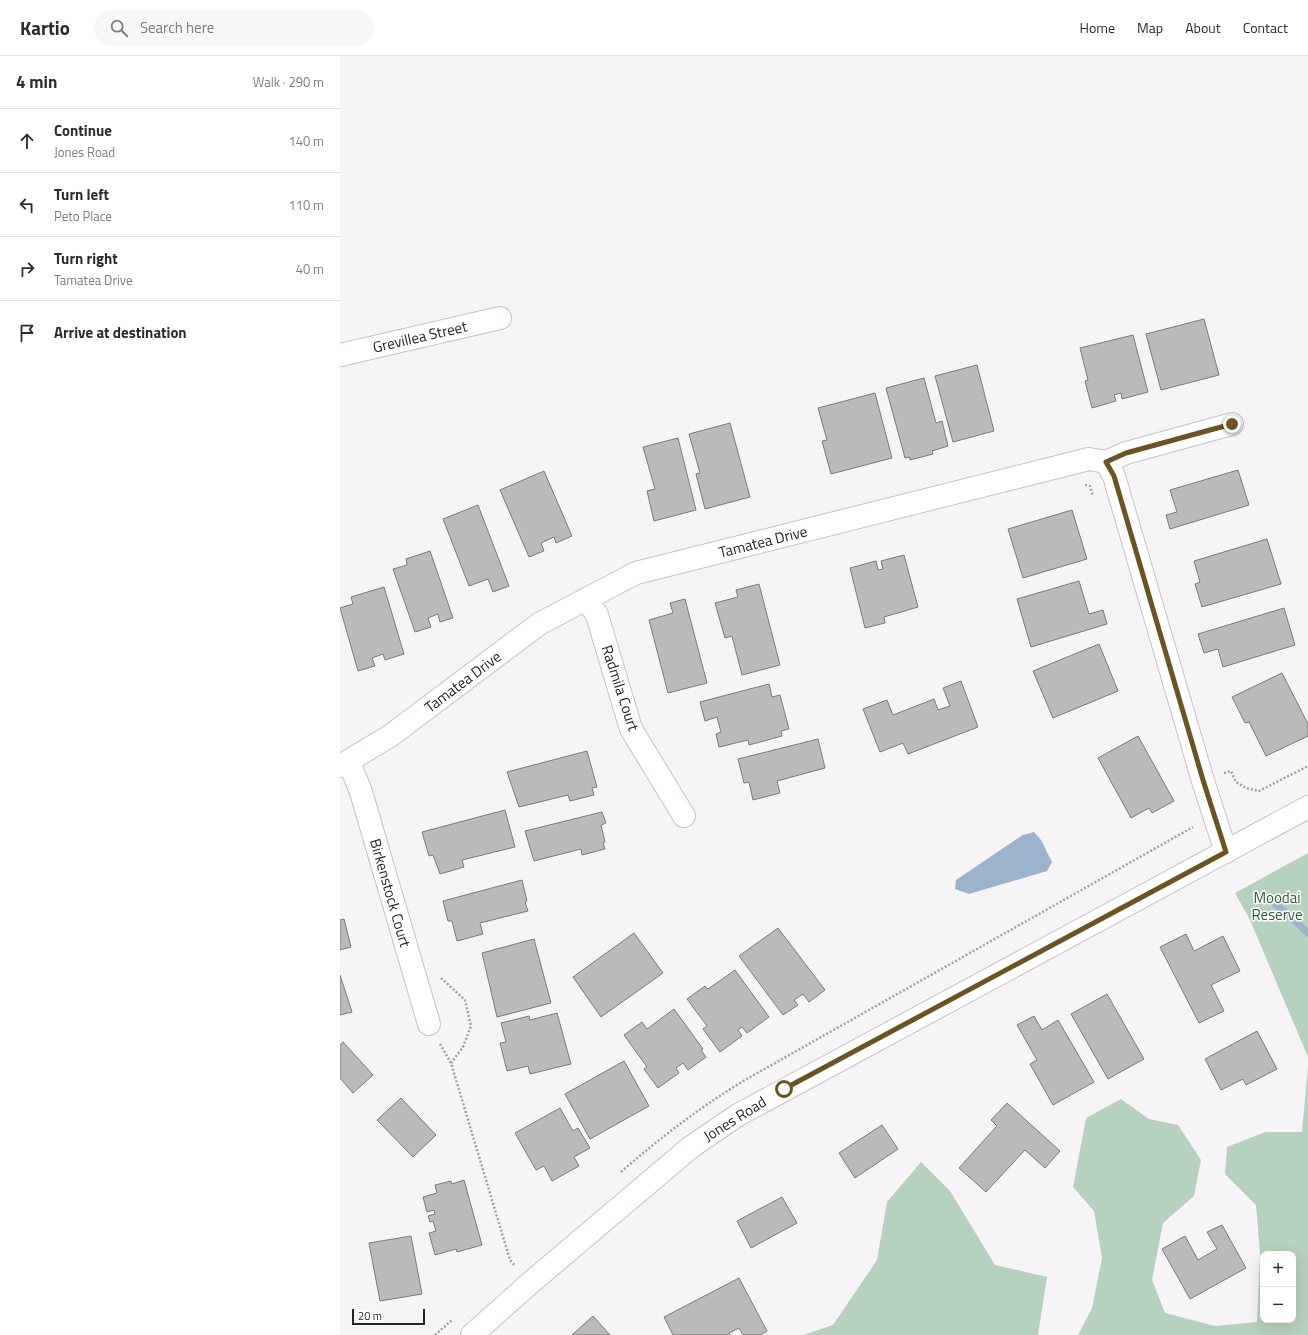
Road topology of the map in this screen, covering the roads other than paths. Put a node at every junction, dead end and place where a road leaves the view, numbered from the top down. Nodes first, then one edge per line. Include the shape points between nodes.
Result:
1 (500, 318) dead end
2 (340, 355) edge
3 (1232, 424) dead end
4 (1106, 462) junction
5 (586, 599) junction
6 (344, 764) edge
7 (1308, 808) edge
8 (684, 816) dead end
9 (1218, 856) junction
10 (429, 1024) road end
11 (472, 1335) edge

1 - 2 street, Grevillea Street
3 - 4 street via 1126,453
4 - 5 street, Tamatea Drive via 1089,459 636,574
4 - 9 street via 1114,476 1203,780
5 - 6 street, Tamatea Drive via 539,624 390,736
5 - 8 street, Radmila Court via 597,616 631,729
6 - 10 street, Birkenstock Court via 361,792
7 - 9 street, Jones Road
9 - 11 street, Jones Road via 738,1115 691,1147

